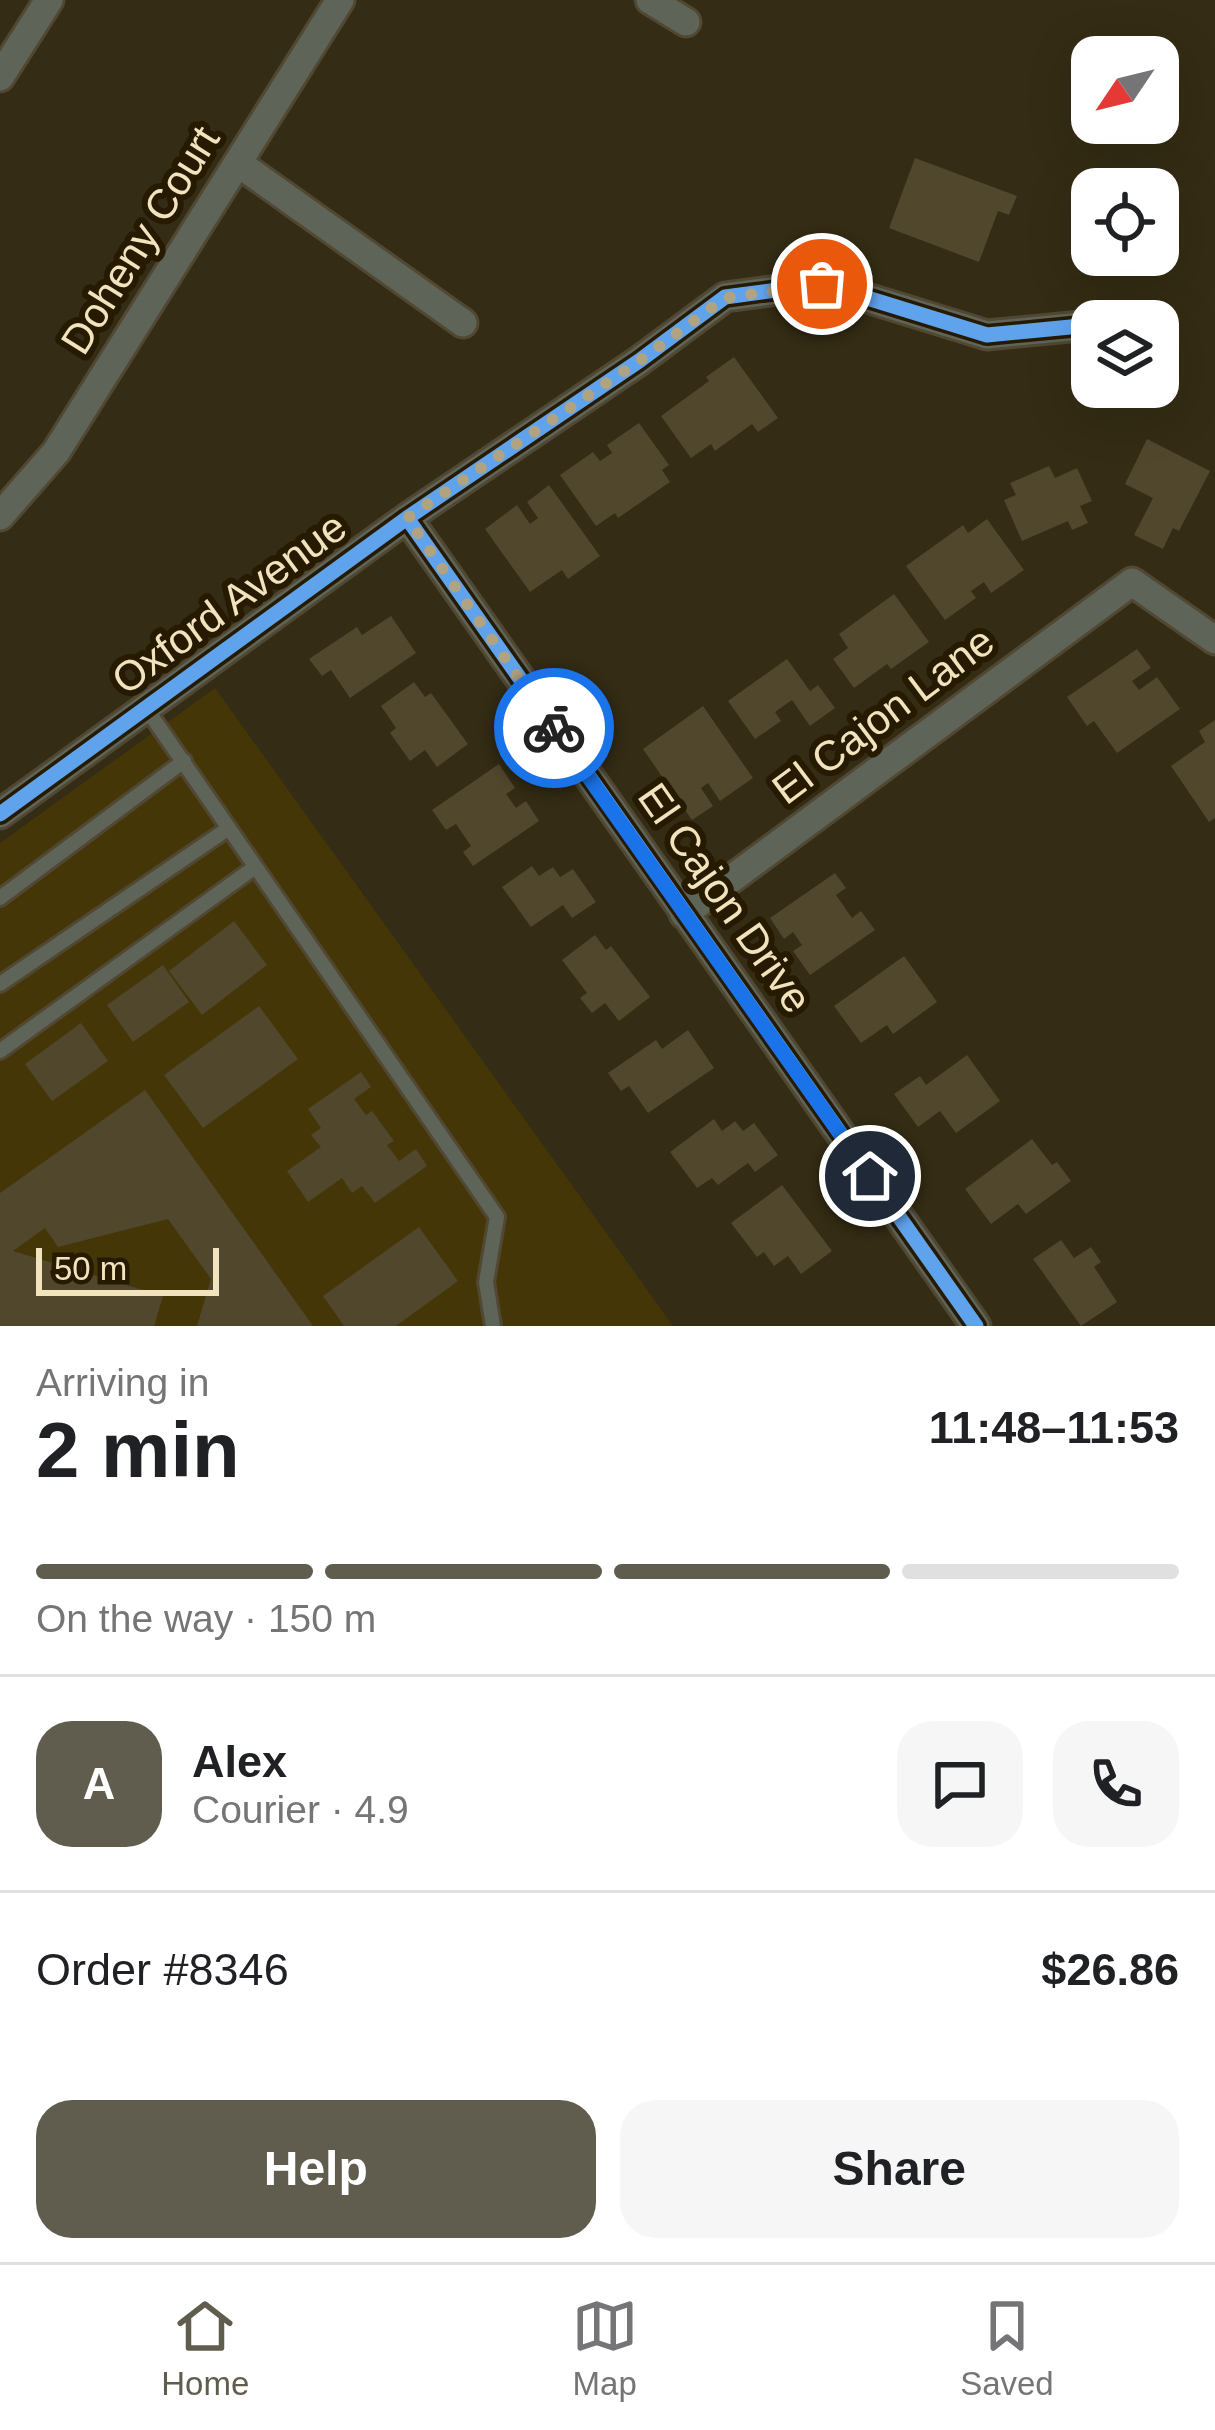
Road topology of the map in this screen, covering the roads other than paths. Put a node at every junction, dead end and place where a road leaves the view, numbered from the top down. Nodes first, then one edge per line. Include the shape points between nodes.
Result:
1 (49, 0) edge
2 (340, 0) edge
3 (650, 0) edge
4 (686, 22) dead end
5 (0, 77) edge
6 (238, 163) junction
7 (463, 322) dead end
8 (1071, 327) edge
9 (0, 516) edge
10 (407, 518) junction
11 (1215, 640) edge
12 (146, 708) junction
13 (184, 761) junction
14 (0, 814) edge
15 (229, 828) junction
16 (255, 867) junction
17 (0, 898) edge
18 (684, 914) junction
19 (0, 984) edge
20 (0, 1051) edge
21 (493, 1326) edge
22 (976, 1326) edge

1 - 5 street
2 - 6 street, Doheny Court
3 - 4 street
6 - 7 street
6 - 9 street, Doheny Court via 56,452
8 - 10 street, Oxford Avenue via 987,335 822,284 725,298
10 - 12 street, Oxford Avenue
10 - 18 street, El Cajon Drive
11 - 18 street, El Cajon Lane via 1132,582
12 - 13 lane
12 - 14 street, Oxford Avenue
13 - 15 lane
13 - 17 lane
15 - 16 lane
15 - 19 lane
16 - 20 lane
16 - 21 lane via 496,1217 486,1282
18 - 22 street, El Cajon Drive

